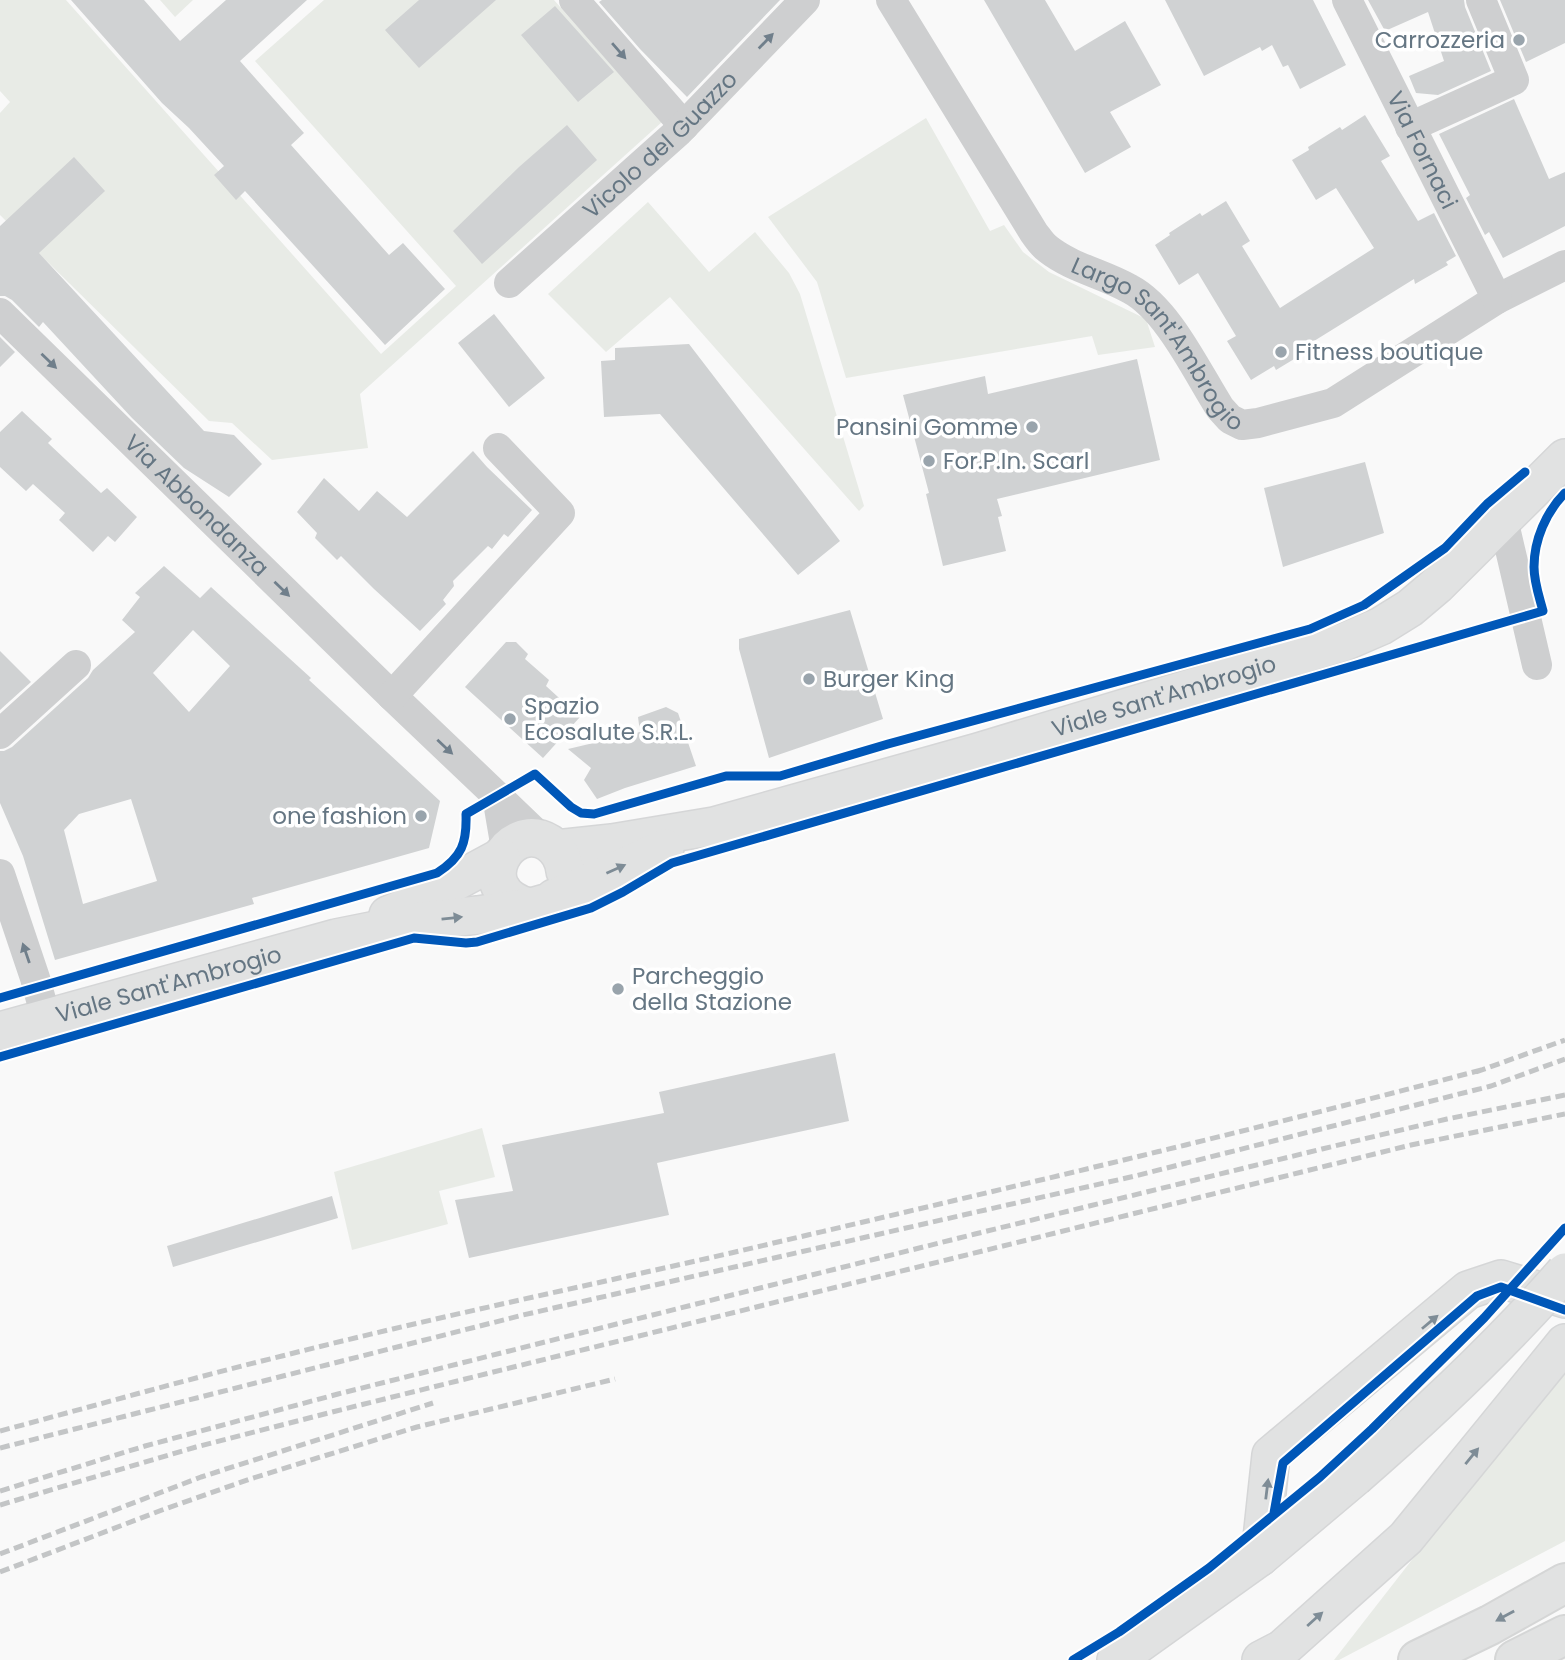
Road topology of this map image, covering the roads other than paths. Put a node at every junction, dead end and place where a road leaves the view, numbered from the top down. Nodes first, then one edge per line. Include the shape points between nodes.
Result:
1 (574, 0) edge
2 (805, 0) edge
3 (891, 0) edge
4 (1347, 0) edge
5 (1481, 0) edge
6 (684, 126) junction
7 (1410, 127) junction
8 (1565, 265) edge
9 (509, 283) dead end
10 (1497, 299) junction
11 (0, 313) edge
12 (498, 448) dead end
13 (1562, 462) edge
14 (1503, 519) junction
15 (76, 665) dead end
16 (1536, 665) dead end
17 (392, 696) junction
18 (0, 734) edge
19 (497, 796) junction
20 (714, 826) junction
21 (550, 844) junction
22 (503, 853) junction
23 (0, 874) edge
24 (541, 902) junction
25 (336, 938) junction
26 (46, 1018) junction
27 (0, 1031) edge
28 (1565, 1272) edge
29 (1565, 1299) edge
30 (1565, 1343) edge
31 (1260, 1557) junction
32 (1565, 1583) edge
33 (1565, 1635) edge
34 (1123, 1655) edge
35 (1261, 1660) edge
36 (1418, 1660) edge
37 (1515, 1660) edge

1 -> 6 street
6 -> 2 street, Vicolo del Guazzo
3 - 10 street, Largo Sant'Ambrogio via 1046,248 1152,304 1220,408 1242,425 1334,403
4 - 7 street, Via Fornaci
5 - 7 street via 1514,80
6 - 9 street, Vicolo del Guazzo
7 - 10 street, Via Fornaci
8 - 10 street, Largo Sant'Ambrogio
11 -> 17 street, Via Abbondanza
12 - 17 street via 560,513
13 - 14 main road, Viale Sant'Ambrogio
14 - 16 street
14 - 20 main road, Viale Sant'Ambrogio via 1410,608 1343,642
15 - 18 street
17 -> 19 street, Via Abbondanza
19 - 21 street, Via Abbondanza
19 - 22 street
20 - 21 main road, Viale Sant'Ambrogio via 612,843
24 -> 20 main road, Viale Sant'Ambrogio
21 - 22 main road, Viale Sant'Ambrogio via 523,839
21 - 24 main road via 562,858 565,879 561,889
22 - 24 main road via 497,866 500,888 517,903
22 - 25 main road, Viale Sant'Ambrogio via 416,904
26 -> 23 street
25 -> 24 main road, Viale Sant'Ambrogio
25 - 26 main road, Viale Sant'Ambrogio
26 - 27 main road, Viale Sant'Ambrogio
28 - 31 main road, bridge via 1426,1415
31 -> 29 main road via 1271,1455 1468,1290 1501,1279
35 -> 30 main road via 1282,1649 1406,1538
31 - 34 main road
32 -> 36 highway
33 - 37 highway

